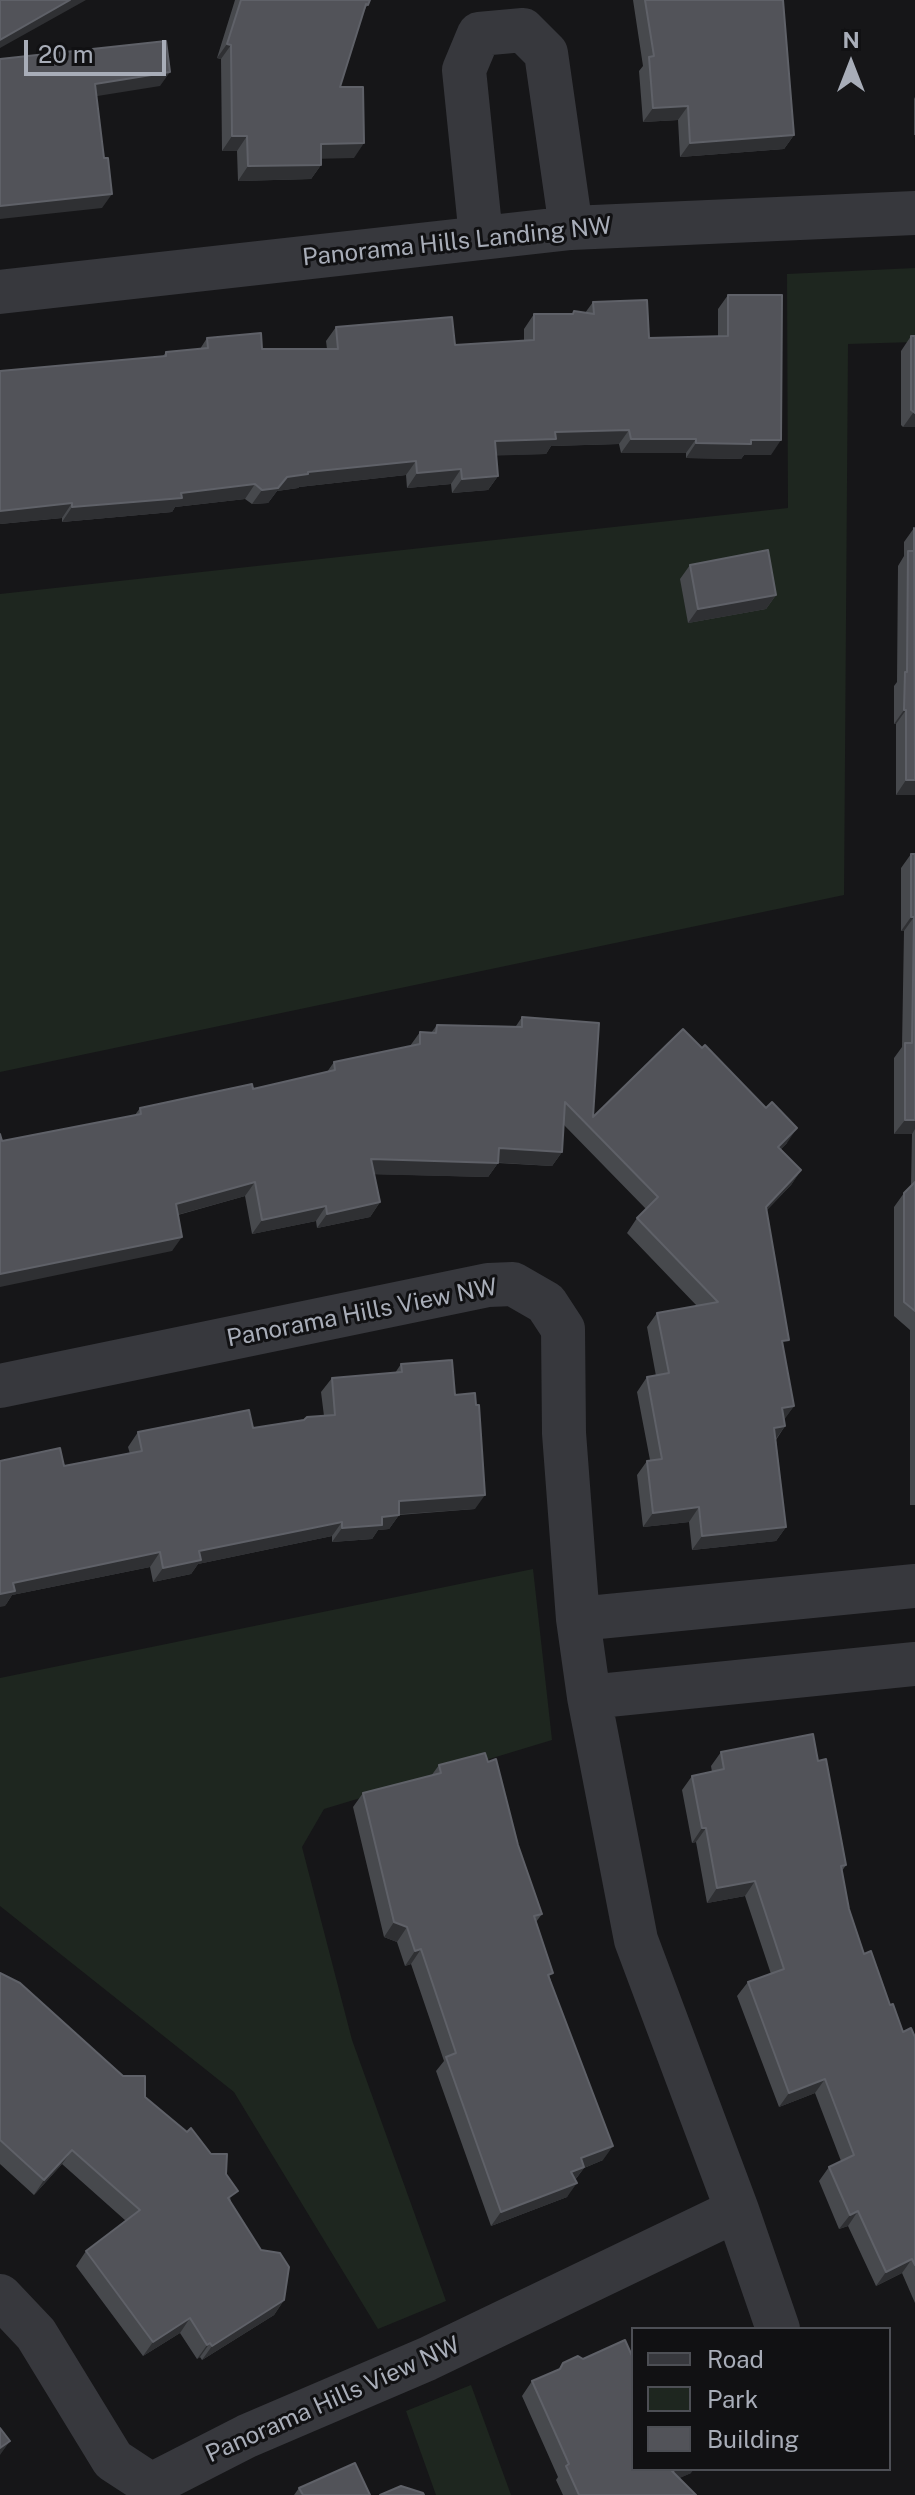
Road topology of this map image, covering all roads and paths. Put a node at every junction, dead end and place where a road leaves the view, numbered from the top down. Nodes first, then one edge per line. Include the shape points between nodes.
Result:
1 (915, 213) edge
2 (571, 228) junction
3 (481, 237) junction
4 (0, 292) edge
5 (0, 1386) edge
6 (915, 1586) edge
7 (578, 1619) junction
8 (915, 1664) edge
9 (589, 1697) junction
10 (737, 2210) junction
11 (0, 2296) edge
12 (777, 2327) edge

1 - 2 street, Panorama Hills Landing NW
2 - 3 street, Panorama Hills Landing NW
2 - 3 street via 546,53 523,30 479,34 464,70
3 - 4 street, Panorama Hills Landing NW
5 - 7 street, Panorama Hills View NW via 513,1284 546,1303 563,1329 564,1433
6 - 7 street
7 - 9 street, Panorama Hills View NW
8 - 9 street
9 - 10 street, Panorama Hills View NW via 636,1940
10 - 11 street, Panorama Hills View NW via 151,2485 113,2460 36,2334
10 - 12 street, Panorama Hills View NW

